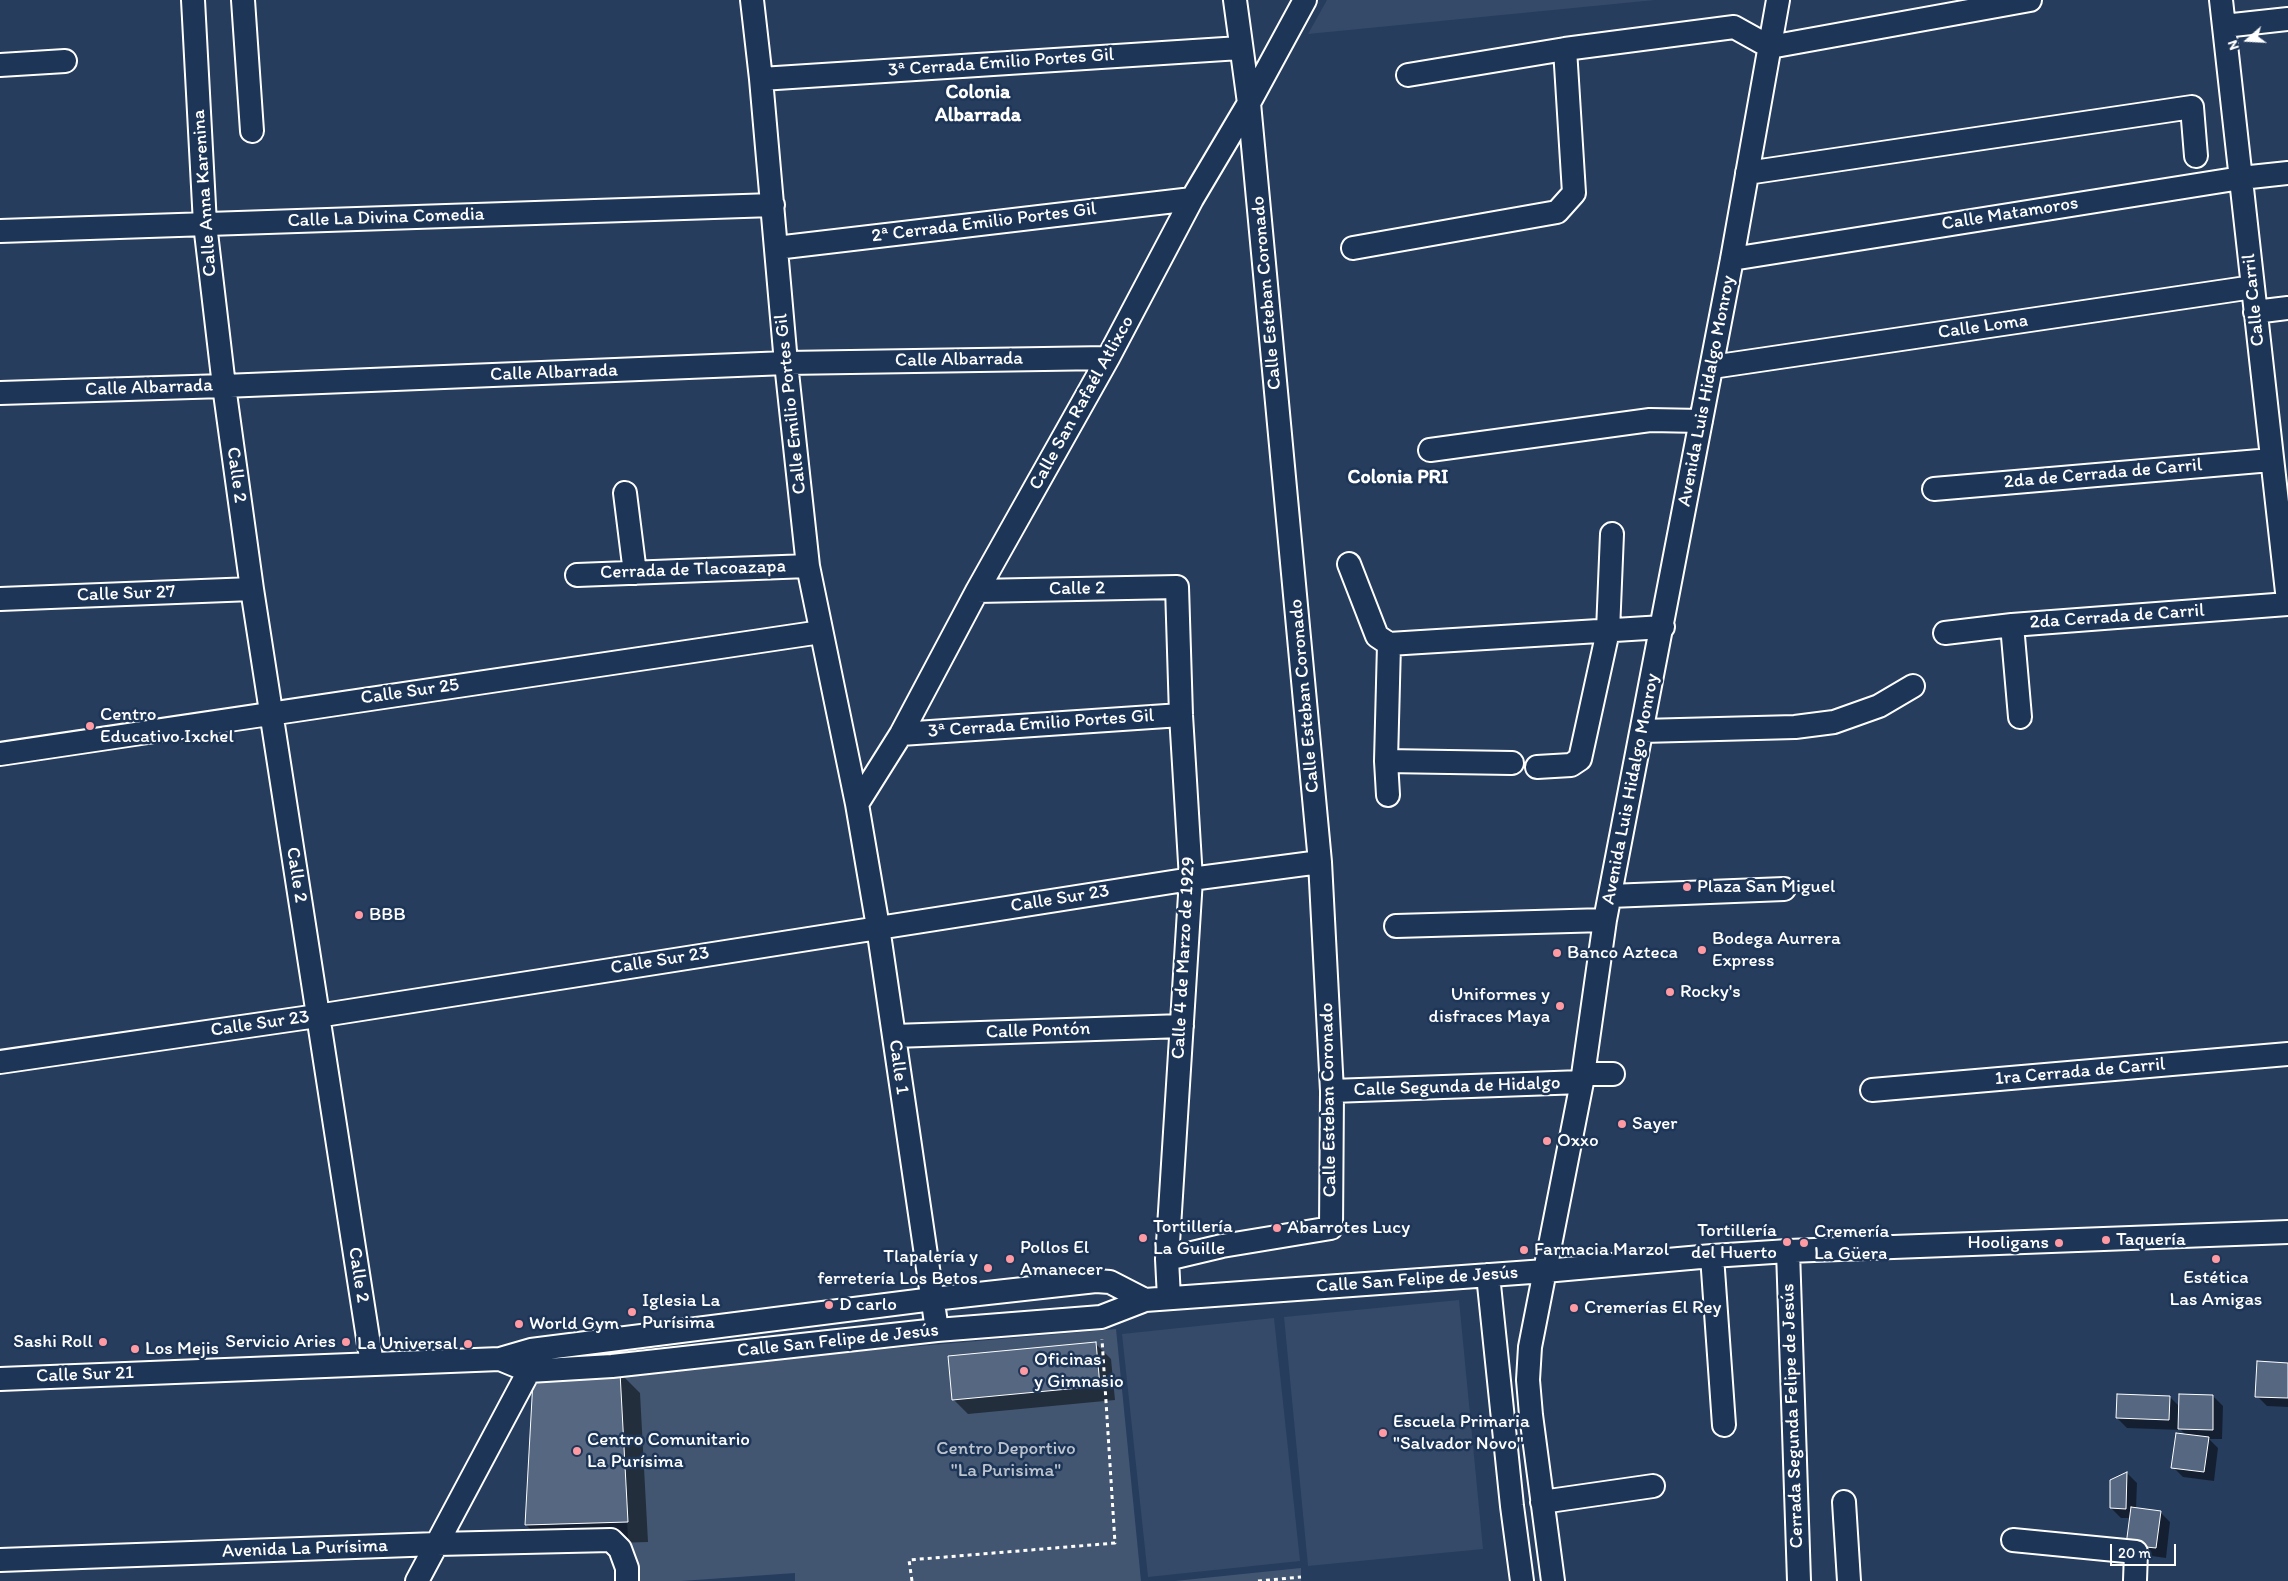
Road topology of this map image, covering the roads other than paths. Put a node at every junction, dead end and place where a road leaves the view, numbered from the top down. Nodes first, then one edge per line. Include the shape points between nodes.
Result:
1 (193, 0) edge
2 (243, 0) edge
3 (752, 0) edge
4 (1234, 0) edge
5 (1305, 0) edge
6 (1778, 0) edge
7 (2030, 0) edge
8 (2221, 0) edge
9 (1999, 2) edge
10 (2288, 19) edge
11 (2224, 26) junction
12 (1770, 47) junction
13 (1240, 48) junction
14 (1565, 49) junction
15 (65, 61) dead end
16 (0, 65) edge
17 (1408, 75) dead end
18 (761, 79) junction
19 (1249, 103) junction
20 (252, 130) dead end
21 (2196, 156) dead end
22 (1748, 173) junction
23 (2288, 173) edge
24 (2241, 178) junction
25 (1192, 199) junction
26 (773, 205) junction
27 (205, 224) junction
28 (0, 231) edge
29 (776, 248) junction
30 (1353, 248) dead end
31 (1732, 259) junction
32 (2253, 287) junction
33 (2288, 308) edge
34 (2255, 312) junction
35 (1108, 358) junction
36 (786, 363) junction
37 (1712, 367) junction
38 (224, 386) junction
39 (0, 393) edge
40 (1701, 421) junction
41 (1430, 450) dead end
42 (2272, 460) junction
43 (1934, 489) dead end
44 (625, 493) dead end
45 (1612, 534) dead end
46 (1349, 564) dead end
47 (808, 566) junction
48 (635, 572) junction
49 (577, 574) dead end
50 (1177, 587) joint
51 (252, 589) junction
52 (977, 591) junction
53 (0, 599) edge
54 (2288, 602) edge
55 (2012, 625) junction
56 (1662, 627) junction
57 (1608, 631) junction
58 (821, 632) junction
59 (1946, 633) dead end
60 (1388, 644) junction
61 (1913, 686) dead end
62 (271, 713) junction
63 (1182, 715) junction
64 (2020, 717) dead end
65 (1642, 731) junction
66 (901, 734) junction
67 (0, 754) edge
68 (1386, 761) junction
69 (1512, 763) dead end
70 (1537, 768) dead end
71 (1388, 795) dead end
72 (857, 804) junction
73 (1320, 862) junction
74 (1191, 879) junction
75 (1784, 889) dead end
76 (1610, 896) junction
77 (1606, 920) junction
78 (1396, 926) dead end
79 (878, 927) junction
80 (317, 1016) junction
81 (1182, 1026) junction
82 (894, 1036) junction
83 (2288, 1054) edge
84 (0, 1062) edge
85 (1613, 1074) dead end
86 (1583, 1078) junction
87 (1872, 1090) dead end
88 (1332, 1091) junction
89 (2288, 1232) edge
90 (1788, 1251) junction
91 (1712, 1256) junction
92 (1167, 1259) junction
93 (1545, 1271) junction
94 (1488, 1275) junction
95 (1169, 1298) junction
96 (933, 1299) junction
97 (1145, 1300) junction
98 (937, 1330) junction
99 (530, 1360) junction
100 (372, 1364) junction
101 (0, 1379) edge
102 (1724, 1425) dead end
103 (1653, 1486) dead end
104 (1542, 1502) junction
105 (1844, 1502) dead end
106 (2012, 1540) dead end
107 (437, 1544) junction
108 (0, 1560) edge
109 (417, 1581) edge
110 (627, 1581) edge
111 (1522, 1581) edge
112 (1553, 1581) edge
113 (1799, 1581) edge
114 (1849, 1581) edge
115 (2138, 1581) edge

1 - 27 street, Calle Anna Karenina
2 - 20 street
3 - 18 street, Calle Emilio Portes Gil
4 - 13 street, Calle Esteban Coronado
5 - 19 street, Calle San Rafaél Atlixco
6 - 12 street, Avenida Luis Hidalgo Monroy
7 - 9 street
8 - 11 street, Calle Carril
9 - 12 street
10 - 11 street
11 - 24 street, Calle Carril
12 - 14 street via 1734,28
12 - 22 street, Avenida Luis Hidalgo Monroy
13 - 18 street, 3ª Cerrada Emilio Portes Gil
13 - 19 street, Calle Esteban Coronado
14 - 17 street
14 - 30 street via 1574,193 1557,212
15 - 16 street
18 - 26 street, Calle Emilio Portes Gil
19 - 25 street, Calle San Rafaél Atlixco
19 - 73 street, Calle Esteban Coronado
21 - 22 street via 2192,107
22 - 31 street, Avenida Luis Hidalgo Monroy
23 - 24 street, Calle Matamoros
24 - 31 street, Calle Matamoros
24 - 32 street, Calle Carril
25 - 29 street, 2ª Cerrada Emilio Portes Gil
25 - 35 street, Calle San Rafaél Atlixco
26 - 27 street, Calle La Divina Comedia
26 - 29 street, Calle Emilio Portes Gil
27 - 28 street, Calle La Divina Comedia
27 - 38 street, Calle Anna Karenina
29 - 36 street, Calle Emilio Portes Gil
31 - 37 street, Avenida Luis Hidalgo Monroy
32 - 34 street, Calle Carril
32 - 37 street, Calle Loma
33 - 34 street
34 - 42 street, Calle Carril
35 - 36 street, Calle Albarrada
35 - 52 street, Calle San Rafaél Atlixco
36 - 38 street, Calle Albarrada
36 - 47 street, Calle Emilio Portes Gil
37 - 40 street, Avenida Luis Hidalgo Monroy
38 - 39 street, Calle Albarrada
38 - 51 street, Calle 2
40 - 41 street via 1650,420
40 - 56 street, Avenida Luis Hidalgo Monroy
42 - 43 street, 2da de Cerrada de Carril
42 - 54 street, Calle Carril
44 - 48 street
45 - 57 street
46 - 60 street via 1376,636
47 - 48 street, Cerrada de Tlacoazapa
47 - 58 street, Calle Emilio Portes Gil
48 - 49 street, Cerrada de Tlacoazapa
50 - 52 street, Calle 2
50 - 63 street, Calle 4 de Marzo de 1929
51 - 53 street, Calle Sur 27
51 - 62 street, Calle 2
52 - 66 street, Calle San Rafaél Atlixco
54 - 55 street, 2da Cerrada de Carril
55 - 59 street, 2da Cerrada de Carril
55 - 64 street
56 - 57 street
56 - 65 street, Avenida Luis Hidalgo Monroy
57 - 60 street
57 - 70 street via 1580,759 1571,765
58 - 62 street, Calle Sur 25
58 - 72 street, Calle Emilio Portes Gil
60 - 68 street
61 - 65 street via 1879,706 1834,722 1796,727
62 - 67 street, Calle Sur 25
62 - 80 street, Calle 2
63 - 66 street, 3ª Cerrada Emilio Portes Gil
63 - 74 street, Calle 4 de Marzo de 1929
65 - 76 street, Avenida Luis Hidalgo Monroy
66 - 72 street, Calle San Rafaél Atlixco
68 - 69 street
68 - 71 street
72 - 79 street, Calle 1
73 - 74 street, Calle Sur 23
73 - 88 street, Calle Esteban Coronado
74 - 79 street, Calle Sur 23
74 - 81 street, Calle 4 de Marzo de 1929
75 - 76 street
76 - 77 street, Avenida Luis Hidalgo Monroy
77 - 78 street
77 - 86 street, Avenida Luis Hidalgo Monroy
79 - 80 street, Calle Sur 23
79 - 82 street, Calle 1
80 - 84 street, Calle Sur 23
80 - 100 street, Calle 2
81 - 82 street, Calle Pontón
81 - 92 street, Calle 4 de Marzo de 1929
82 - 96 street, Calle 1
83 - 87 street, 1ra Cerrada de Carril
85 - 86 street, Calle Segunda de Hidalgo
86 - 88 street, Calle Segunda de Hidalgo
86 - 93 street, Avenida Luis Hidalgo Monroy
88 - 92 street, Calle Esteban Coronado via 1331,1228 1222,1246
89 - 90 street, Calle San Felipe de Jesús
90 - 91 street, Calle San Felipe de Jesús
90 - 113 street, Cerrada Segunda Felipe de Jesús
91 - 93 street, Calle San Felipe de Jesús
91 - 102 street
92 - 95 street, Calle 4 de Marzo de 1929
93 - 94 street, Calle San Felipe de Jesús
93 - 104 street, Avenida Luis Hidalgo Monroy via 1530,1346 1528,1380
94 - 95 street, Calle San Felipe de Jesús
94 - 111 street
95 - 97 street, Calle San Felipe de Jesús
96 - 97 street, Calle San Felipe de Jesús via 1096,1281 1110,1282
96 - 98 street, Calle 1
96 - 99 street, Calle San Felipe de Jesús
97 - 98 street, Calle San Felipe de Jesús via 1101,1317
98 - 99 street, Calle San Felipe de Jesús via 612,1366
99 - 100 street, Calle Sur 21
99 - 107 street
100 - 101 street, Calle Sur 21
103 - 104 street
104 - 112 street, Avenida Luis Hidalgo Monroy
105 - 114 street
106 - 115 street via 2136,1552
107 - 108 street, Avenida La Purísima
107 - 109 street
107 - 110 street, Avenida La Purísima via 611,1540 620,1549 627,1568

